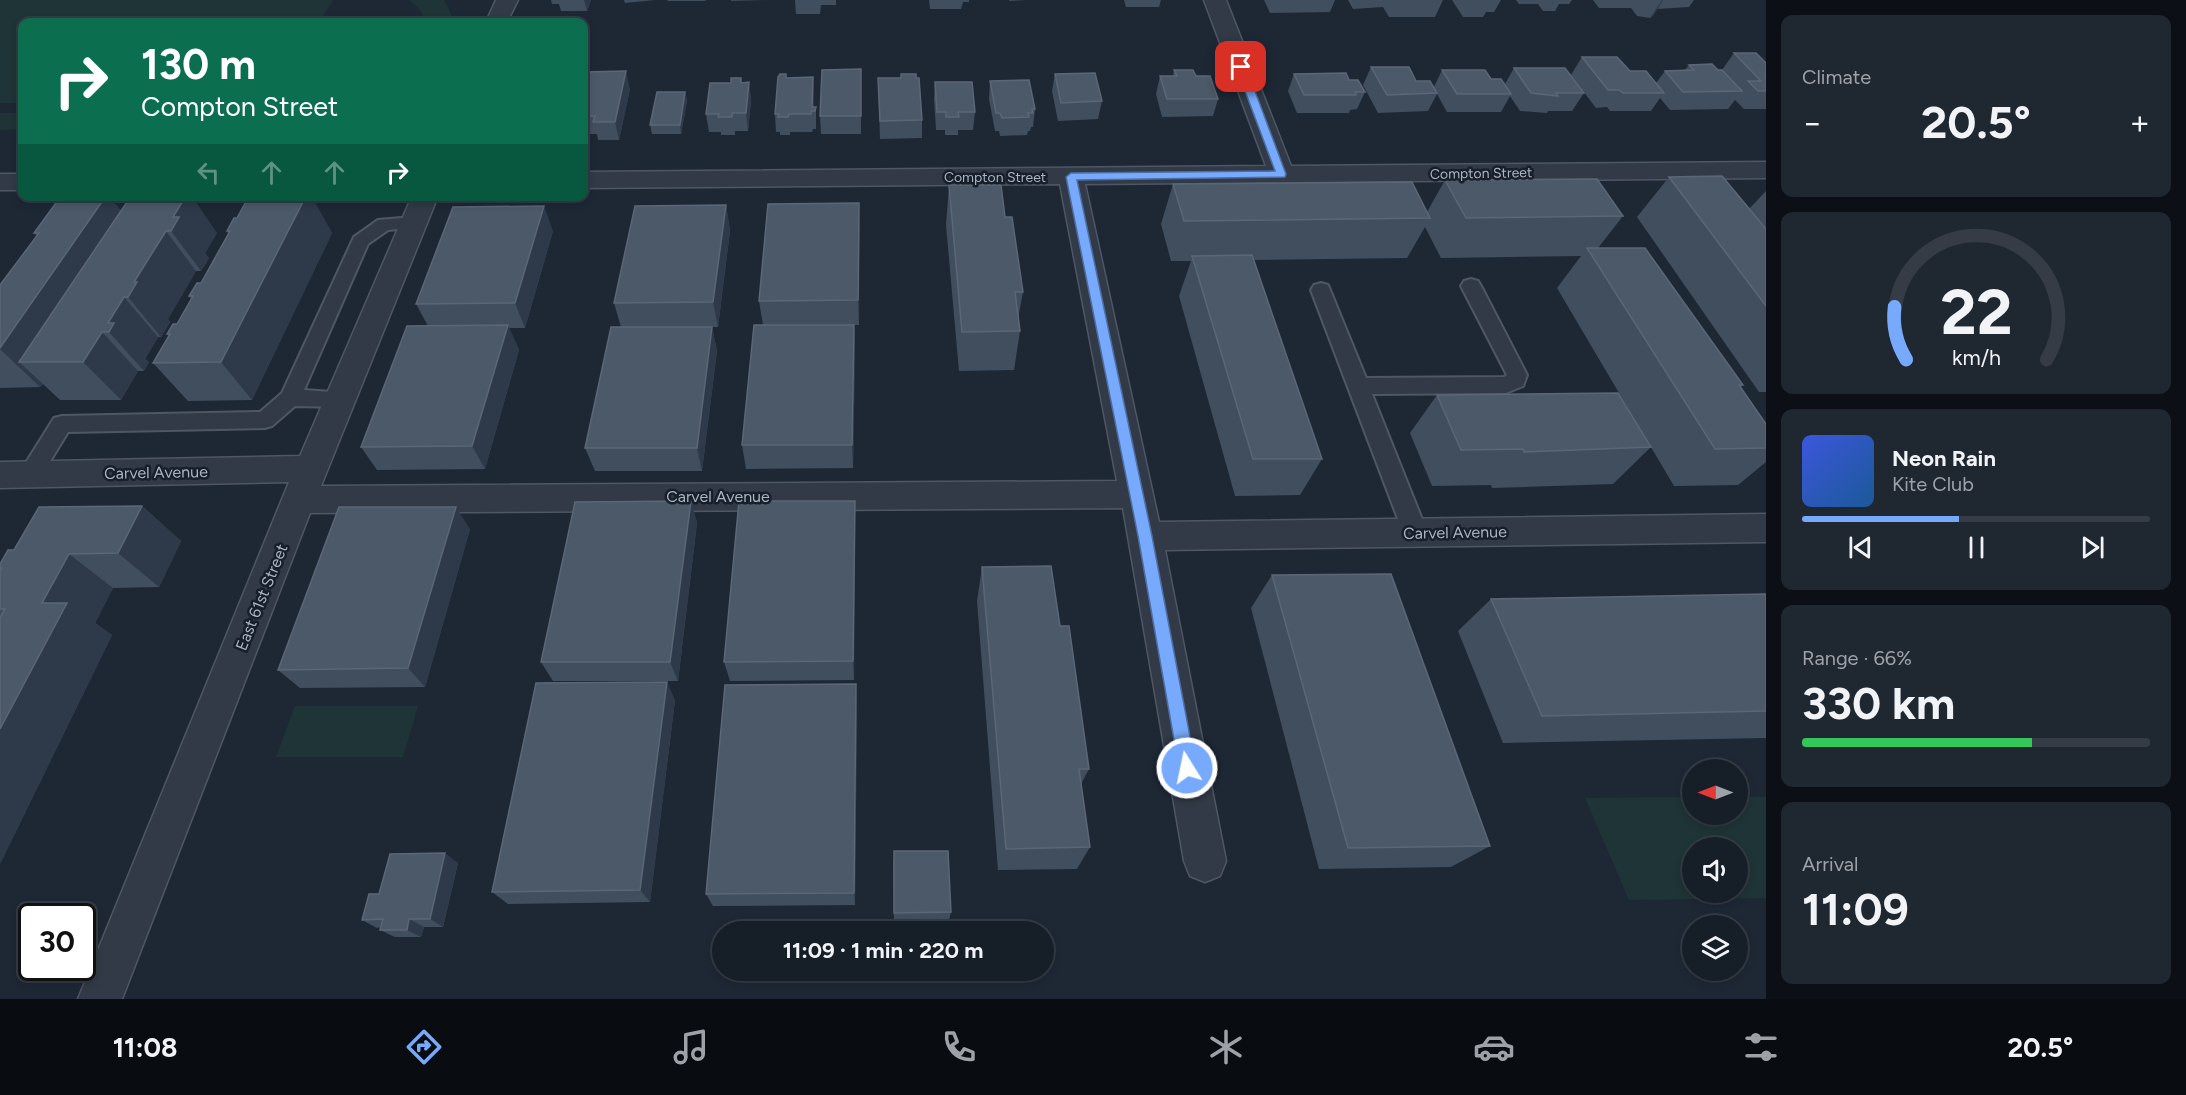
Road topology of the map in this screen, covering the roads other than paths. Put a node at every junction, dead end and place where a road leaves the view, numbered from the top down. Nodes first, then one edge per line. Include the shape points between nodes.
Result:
1 (507, 0) edge
2 (1215, 0) edge
3 (499, 18) edge
4 (1766, 170) edge
5 (1281, 174) junction
6 (1071, 177) junction
7 (588, 180) edge
8 (0, 182) edge
9 (18, 182) edge
10 (419, 210) edge
11 (1472, 286) dead end
12 (1321, 290) dead end
13 (1359, 386) junction
14 (290, 398) junction
15 (339, 399) junction
16 (15, 475) edge
17 (307, 484) junction
18 (1136, 494) junction
19 (1766, 528) edge
20 (1416, 532) junction
21 (1145, 536) junction
22 (1204, 861) dead end
23 (100, 999) edge

1 - 3 street
2 - 5 street
4 - 5 street, Compton Street
5 - 6 street, Compton Street
6 - 7 street, Compton Street
6 - 18 street
8 - 9 street
10 - 14 lane via 384,224 360,241
10 - 15 street, East 61st Street
11 - 13 lane via 1517,375 1516,381 1506,385
12 - 13 lane
13 - 20 lane
14 - 15 lane
14 - 16 lane via 265,420 62,424
15 - 17 street, East 61st Street
16 - 17 street, Carvel Avenue
17 - 18 street, Carvel Avenue
17 - 23 street, East 61st Street
18 - 21 street
19 - 20 street, Carvel Avenue
20 - 21 street, Carvel Avenue
21 - 22 street

